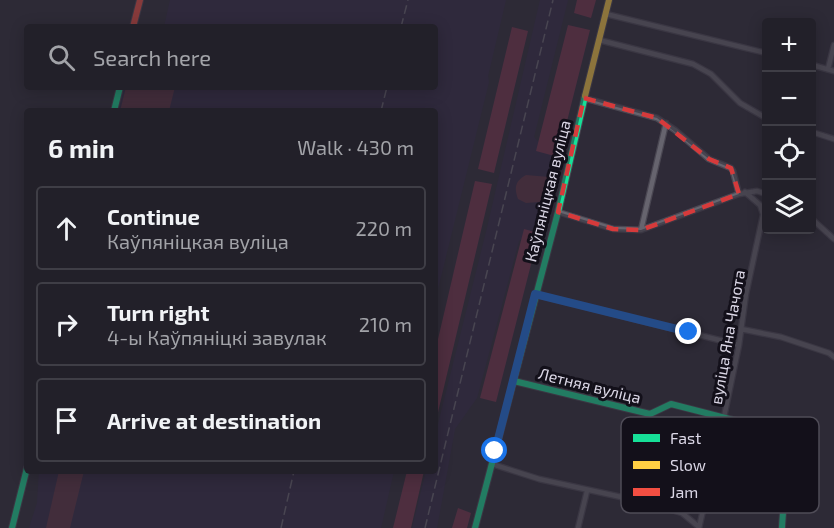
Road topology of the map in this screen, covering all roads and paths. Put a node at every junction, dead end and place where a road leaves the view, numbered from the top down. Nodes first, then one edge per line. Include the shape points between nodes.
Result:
1 (140, 0) edge
2 (609, 0) edge
3 (606, 14) junction
4 (134, 24) edge
5 (599, 40) junction
6 (834, 45) edge
7 (762, 52) edge
8 (816, 66) edge
9 (831, 70) edge
10 (119, 90) edge
11 (584, 98) junction
12 (115, 108) edge
13 (762, 115) edge
14 (666, 123) junction
15 (816, 133) edge
16 (834, 139) edge
17 (745, 192) junction
18 (762, 192) edge
19 (739, 194) junction
20 (762, 208) edge
21 (558, 212) junction
22 (816, 223) edge
23 (762, 227) edge
24 (641, 230) junction
25 (834, 239) edge
26 (535, 294) junction
27 (741, 328) junction
28 (739, 345) junction
29 (834, 357) edge
30 (514, 381) junction
31 (724, 417) joint
32 (492, 464) junction
33 (26, 474) edge
34 (587, 491) junction
35 (621, 498) edge
36 (682, 513) edge
37 (702, 513) edge
38 (12, 528) edge
39 (475, 528) edge
40 (578, 528) edge
41 (699, 528) edge

1 - 4 street
2 - 3 street, Каўпяніцкая вуліца
3 - 5 street, Каўпяніцкая вуліца
3 - 7 street
5 - 11 street, Каўпяніцкая вуліца
5 - 13 street via 693,64 711,74 740,103
6 - 9 street
8 - 9 street
10 - 12 street
11 - 14 street
11 - 21 street, Каўпяніцкая вуліца
14 - 19 street via 708,159 733,171
14 - 24 street
15 - 16 street
17 - 18 street
17 - 19 street
17 - 20 street
19 - 24 street
21 - 24 street via 613,229
21 - 26 street, Каўпяніцкая вуліца
22 - 25 street
23 - 27 street, вуліца Яна Чачота
26 - 28 street
26 - 30 street, Каўпяніцкая вуліца
27 - 28 street, вуліца Яна Чачота
27 - 29 street via 781,337
28 - 31 street, вуліца Яна Чачота
30 - 31 street, Летняя вуліца via 650,414 671,404
30 - 32 street, Каўпяніцкая вуліца
32 - 34 street
32 - 39 street, Каўпяніцкая вуліца
33 - 38 street
34 - 35 street
34 - 40 street
36 - 41 street
37 - 41 street, вуліца Яна Чачота

